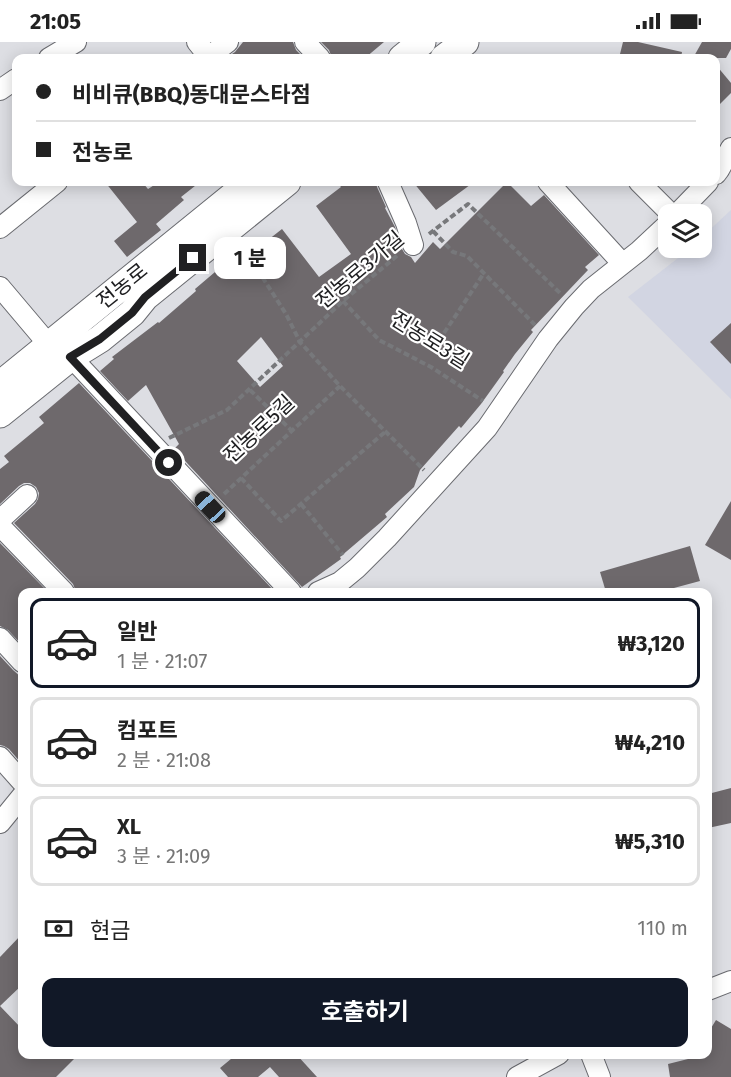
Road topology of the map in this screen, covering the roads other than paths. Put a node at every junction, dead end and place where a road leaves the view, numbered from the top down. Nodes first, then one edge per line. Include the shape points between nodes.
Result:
1 (76, 42) edge
2 (228, 42) edge
3 (305, 42) edge
4 (422, 42) edge
5 (465, 42) edge
6 (204, 52) edge
7 (56, 54) edge
8 (316, 54) edge
9 (407, 54) edge
10 (449, 54) edge
11 (731, 148) edge
12 (720, 168) edge
13 (52, 186) edge
14 (246, 186) edge
15 (282, 186) edge
16 (390, 186) edge
17 (552, 186) edge
18 (643, 186) edge
19 (704, 186) edge
20 (661, 204) edge
21 (687, 204) edge
22 (0, 228) edge
23 (658, 233) edge
24 (413, 245) road end
25 (622, 263) junction
26 (0, 287) edge
27 (60, 351) junction
28 (0, 385) edge
29 (0, 414) edge
30 (27, 495) dead end
31 (0, 520) edge
32 (0, 526) edge
33 (60, 588) edge
34 (287, 588) edge
35 (327, 588) edge
36 (0, 638) edge
37 (18, 658) edge
38 (0, 757) edge
39 (18, 778) edge
40 (18, 801) edge
41 (0, 823) edge
42 (731, 981) edge
43 (712, 988) edge
44 (550, 1059) edge
45 (593, 1059) edge
46 (517, 1077) edge
47 (600, 1077) edge

1 - 7 street
2 - 6 street
3 - 8 street
4 - 9 main road
5 - 10 main road
11 - 12 street
13 - 22 street
14 - 27 main road, 전농로
15 - 27 main road, 전농로 via 145,297 100,339
16 - 24 street
17 - 25 street
18 - 20 street
19 - 21 street
23 - 25 street
25 - 35 street via 574,307 487,428 438,483 357,568
26 - 27 street
27 - 28 main road, 전농로
27 - 29 main road, 전농로
27 - 34 street
30 - 31 street
32 - 33 street
36 - 37 street
38 - 39 street
40 - 41 street
42 - 43 street
44 - 46 street
45 - 47 street

